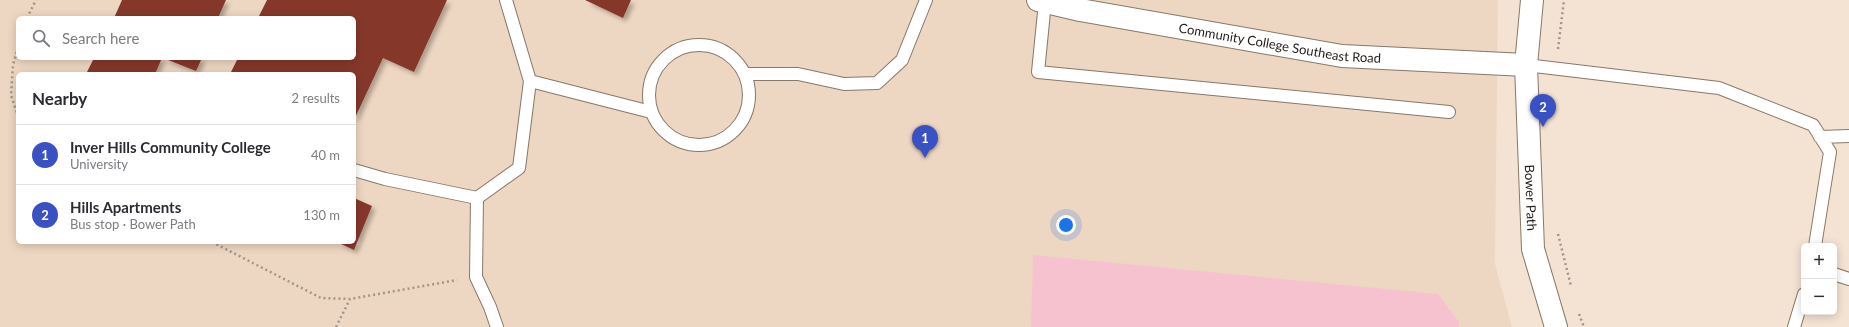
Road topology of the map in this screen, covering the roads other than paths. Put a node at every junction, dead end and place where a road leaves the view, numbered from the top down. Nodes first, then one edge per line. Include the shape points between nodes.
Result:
1 (506, 0) edge
2 (926, 0) edge
3 (1532, 0) edge
4 (1041, 1) edge
5 (1526, 65) junction
6 (745, 74) junction
7 (530, 81) junction
8 (651, 112) junction
9 (1448, 112) dead end
10 (1849, 136) edge
11 (1820, 137) junction
12 (356, 171) edge
13 (478, 198) junction
14 (1816, 243) edge
15 (1837, 275) edge
16 (1849, 279) edge
17 (1801, 304) edge
18 (497, 327) edge
19 (1556, 327) edge
20 (1794, 327) edge

1 - 7 lane
2 - 6 lane via 902,60 877,83 844,84 798,74
3 - 5 street, Bower Path
4 - 5 street, Community College Southeast Road via 1342,56
4 - 9 lane via 1038,72
5 - 11 lane via 1719,88 1813,125
5 - 19 street, Bower Path via 1533,249
6 - 8 lane via 732,56 718,48 701,44 685,46 670,53 658,64 651,79 648,95
6 - 8 lane via 749,84 750,101 745,118 735,131 721,141 705,145 688,144 672,138 660,127
7 - 8 lane
7 - 13 lane via 519,168
10 - 11 lane
11 - 14 lane via 1830,152
12 - 13 lane
13 - 18 lane via 476,277
15 - 16 lane
17 - 20 lane

